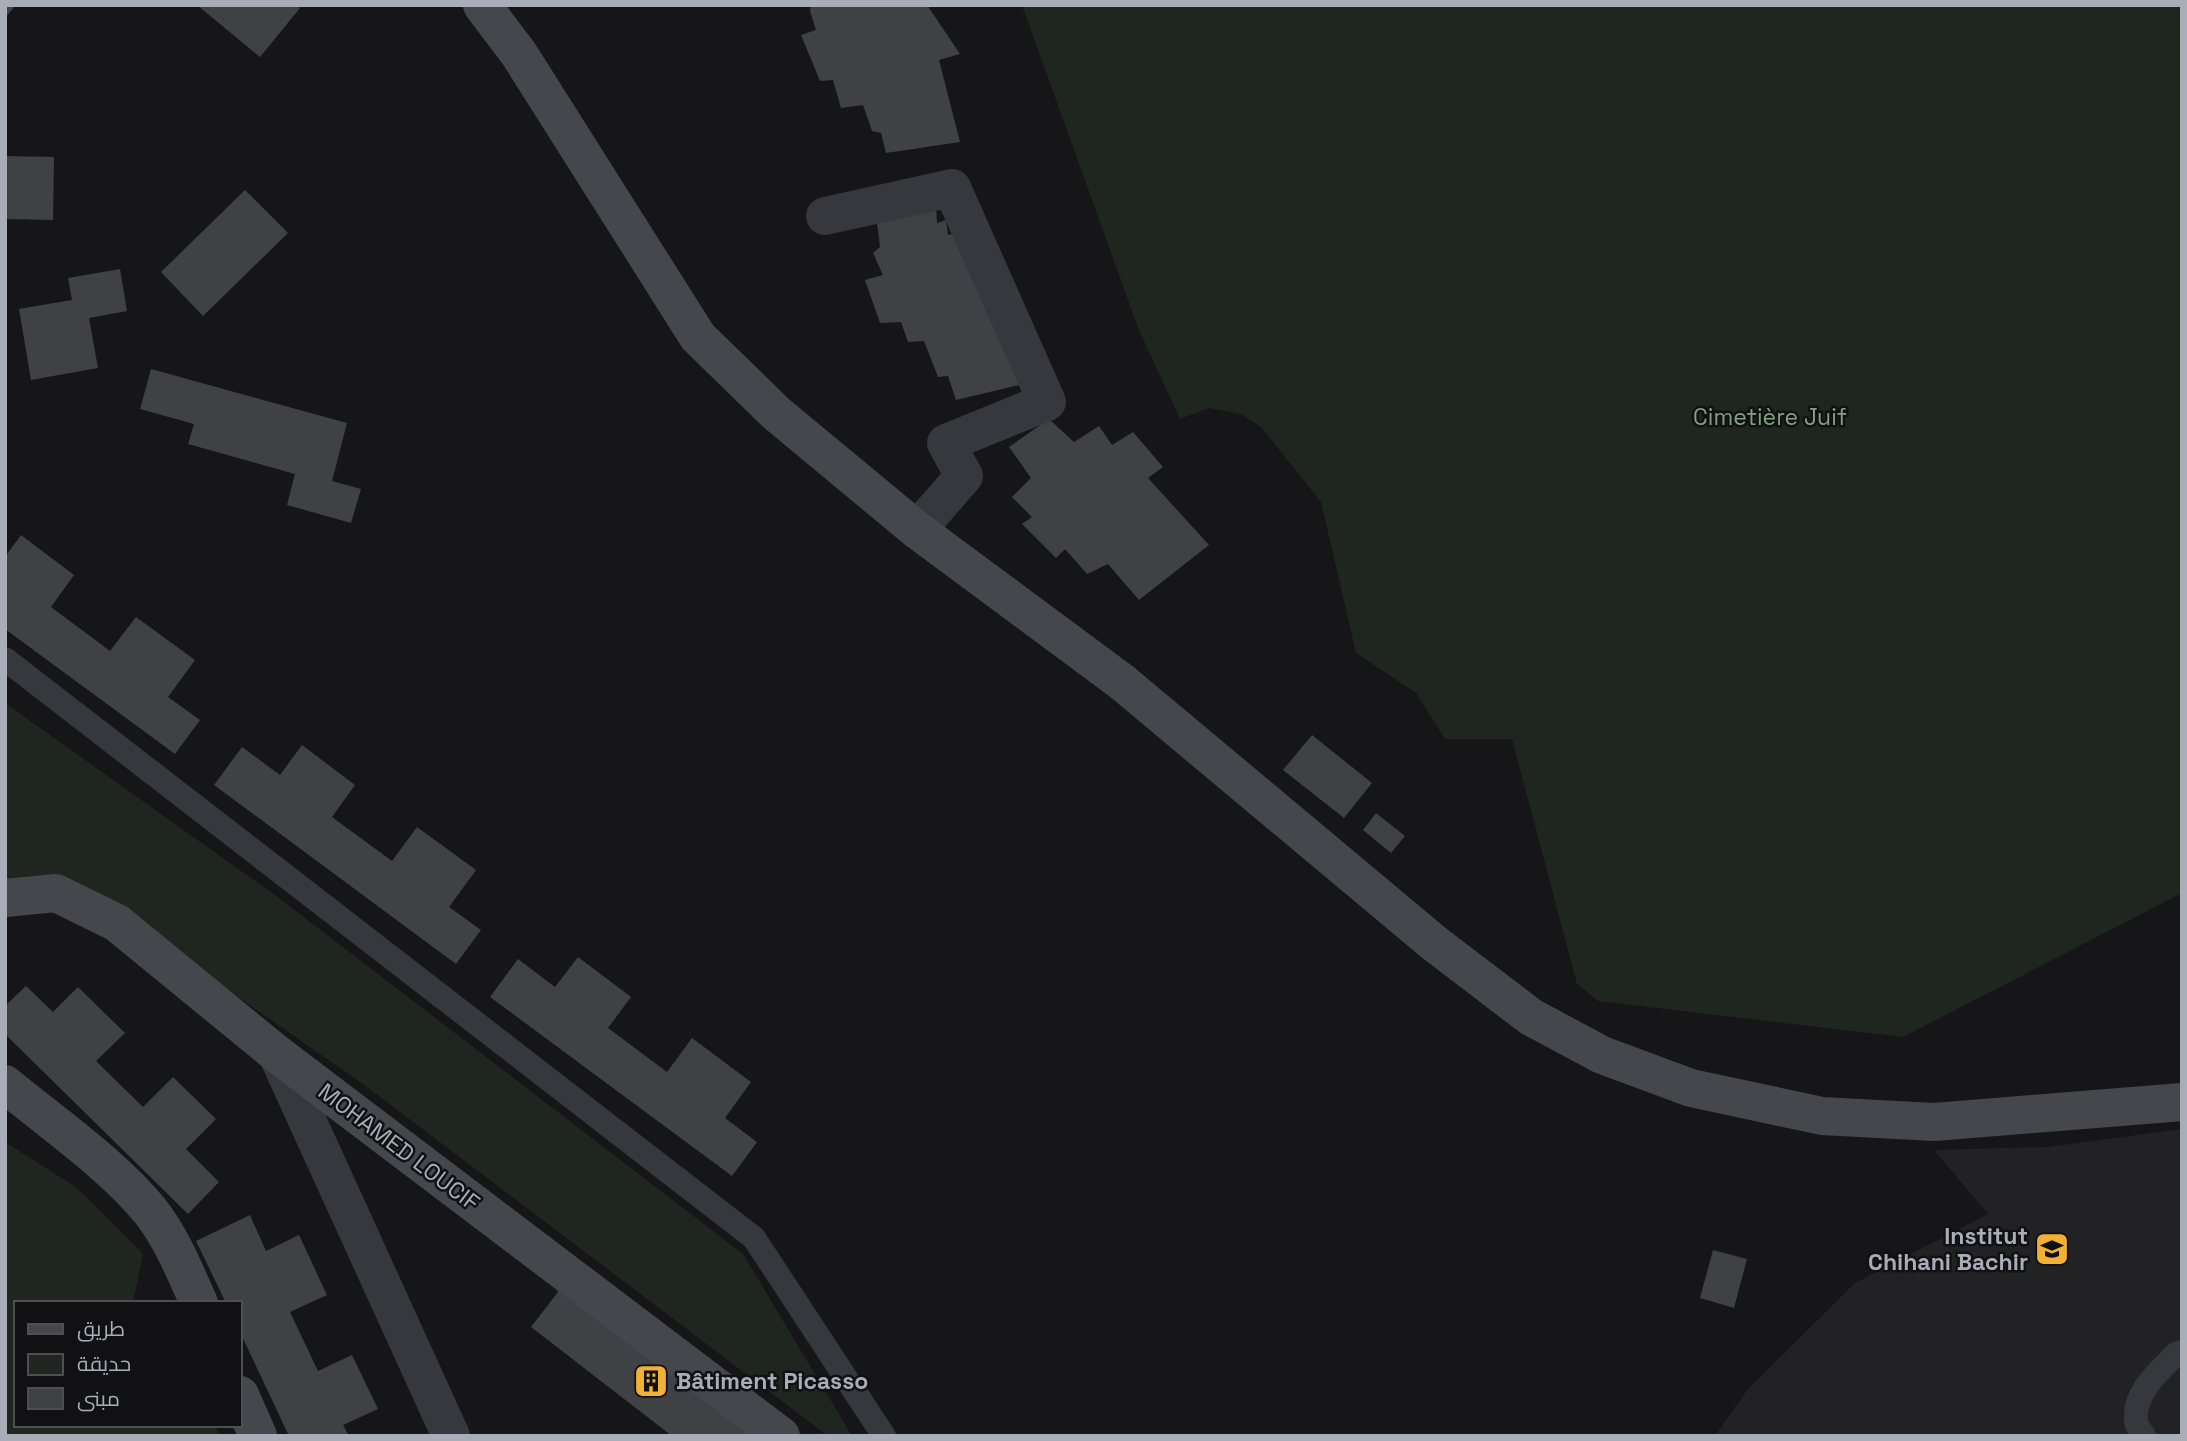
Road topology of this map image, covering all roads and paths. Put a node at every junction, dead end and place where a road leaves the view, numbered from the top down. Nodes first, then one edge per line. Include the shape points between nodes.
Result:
1 (482, 5) edge
2 (825, 216) dead end
3 (917, 530) junction
4 (5, 659) edge
5 (5, 898) edge
6 (277, 1055) junction
7 (5, 1084) edge
8 (2182, 1102) edge
9 (198, 1301) edge
10 (2182, 1352) edge
11 (242, 1400) edge
12 (258, 1436) edge
13 (451, 1436) edge
14 (782, 1436) edge
15 (884, 1436) edge
16 (2144, 1436) edge

1 - 3 main road via 519,54 698,337 776,413
2 - 3 street via 952,188 1047,402 946,443 964,476
3 - 8 main road via 1122,682 1444,952 1531,1017 1602,1055 1691,1088 1822,1116 1934,1122
4 - 15 lane via 754,1238
5 - 6 main road, MOHAMED LOUCIF via 56,893 117,923
6 - 13 street
6 - 14 main road, MOHAMED LOUCIF
7 - 9 main road via 112,1173 151,1213 178,1255
10 - 16 lane via 2150,1381 2138,1405 2136,1423
11 - 12 main road

